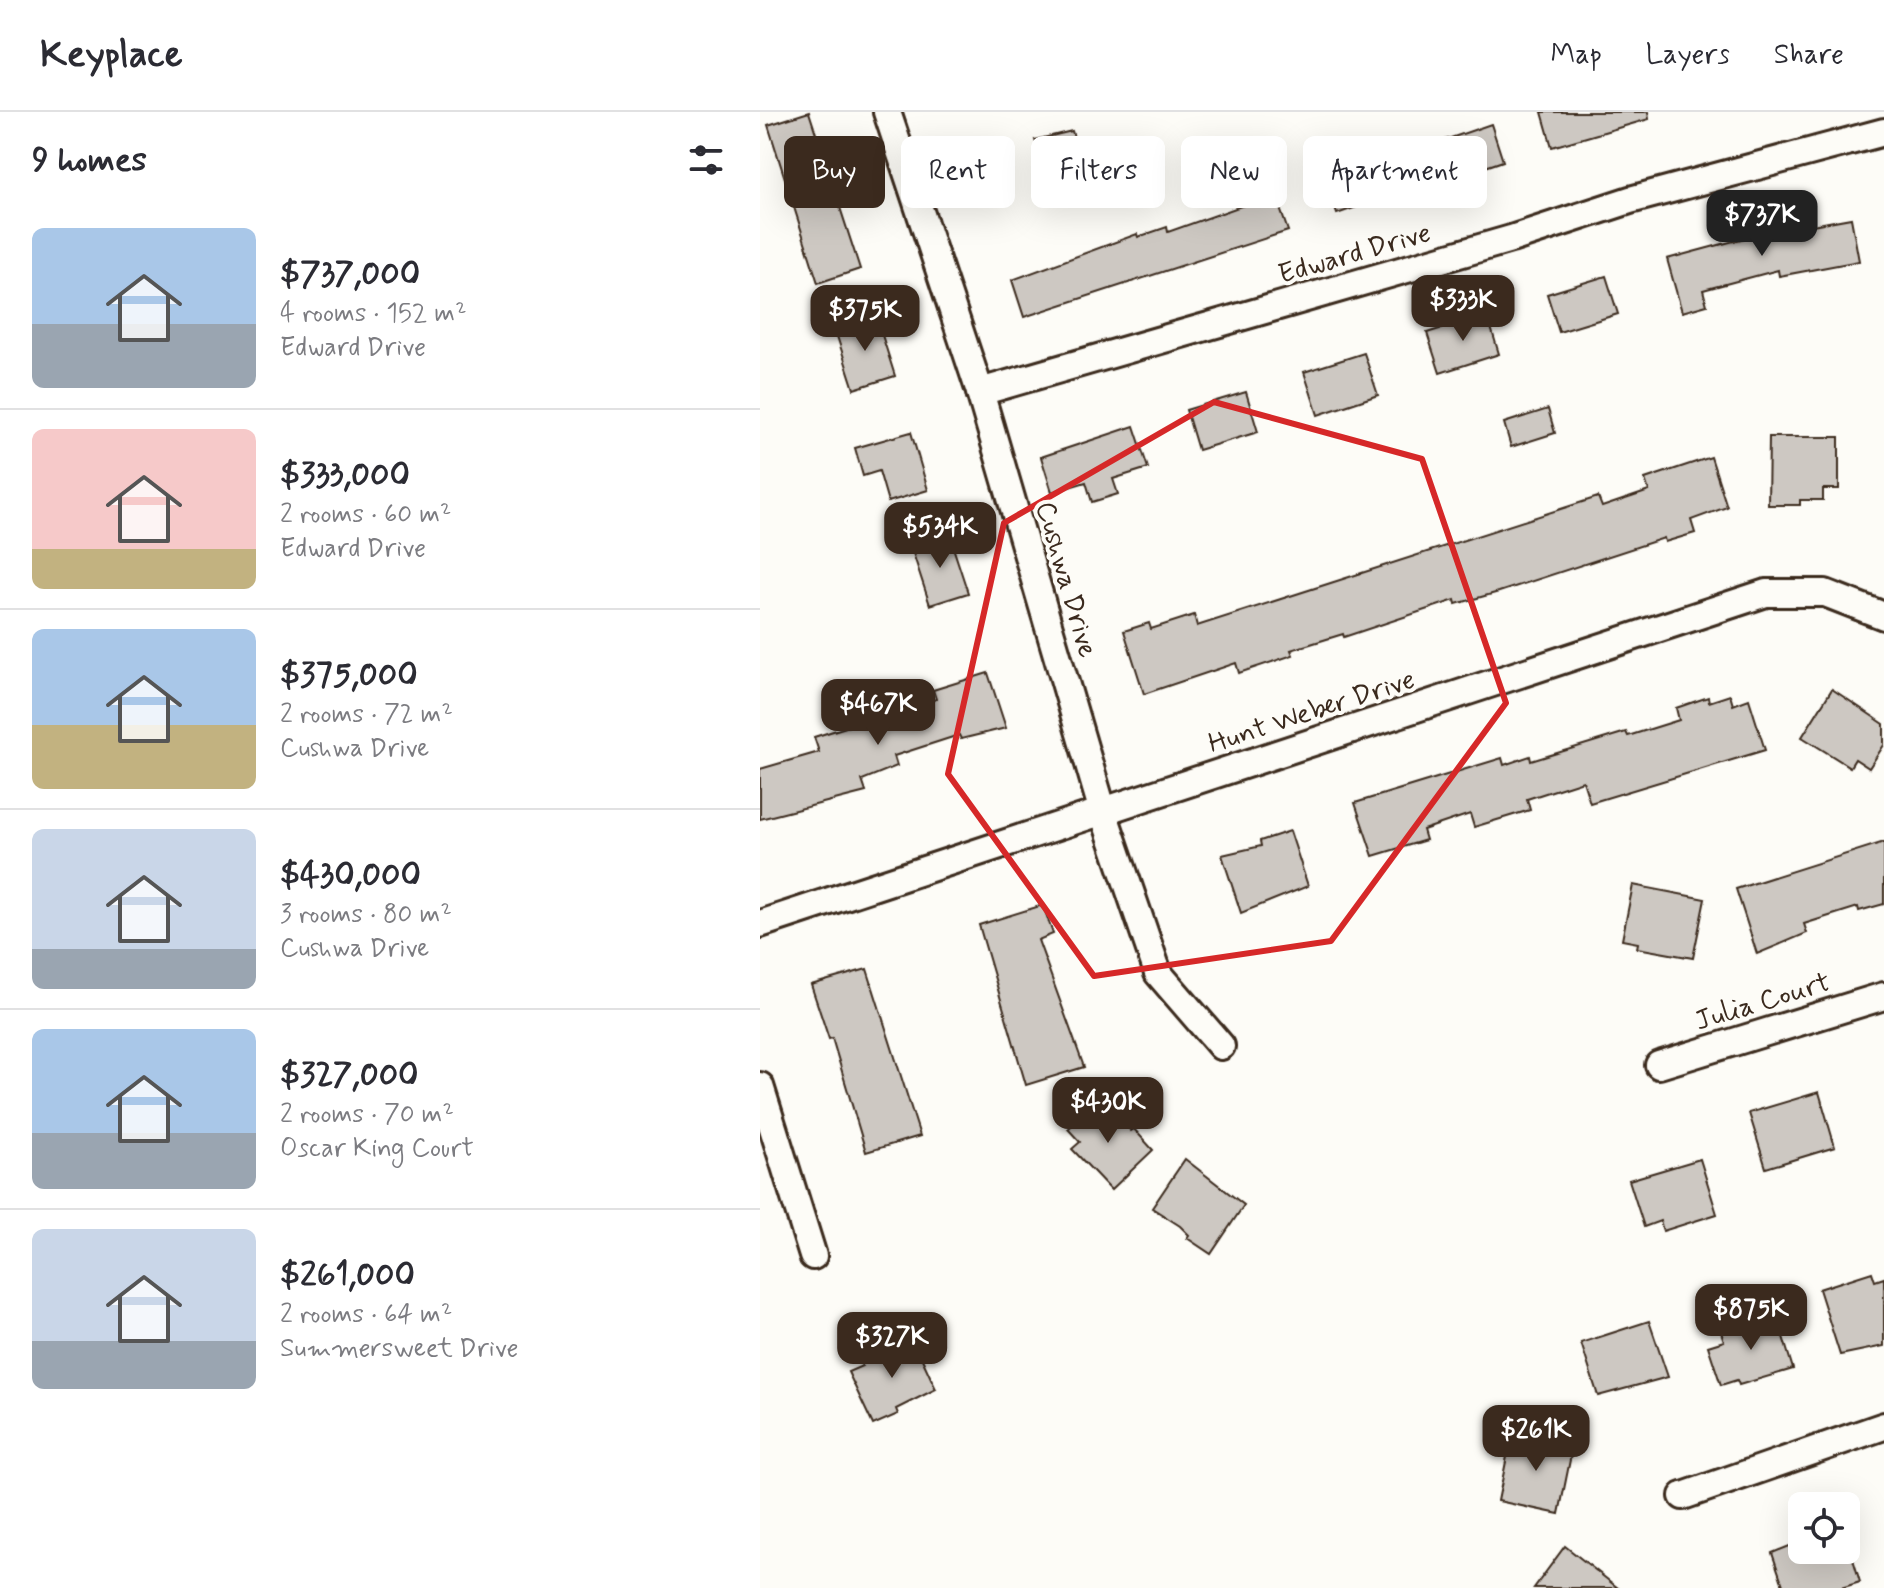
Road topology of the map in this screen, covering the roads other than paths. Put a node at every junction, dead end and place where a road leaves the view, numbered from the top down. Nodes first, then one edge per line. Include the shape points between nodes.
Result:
1 (887, 112) edge
2 (1884, 132) edge
3 (980, 392) junction
4 (1884, 616) edge
5 (1103, 812) junction
6 (760, 924) edge
7 (1884, 996) edge
8 (1221, 1046) dead end
9 (1659, 1065) dead end
10 (760, 1086) edge
11 (813, 1256) dead end
12 (1884, 1426) edge
13 (1683, 1496) dead end

1 - 3 street, Cushwa Drive
2 - 3 street, Edward Drive via 1630,200 1497,244
3 - 5 street, Cushwa Drive
4 - 5 street, Hunt Weber Drive via 1825,593 1766,593
5 - 6 street, Hunt Weber Drive
5 - 8 street, Cushwa Drive via 1158,973
7 - 9 street, Julia Court
10 - 11 street
12 - 13 street

